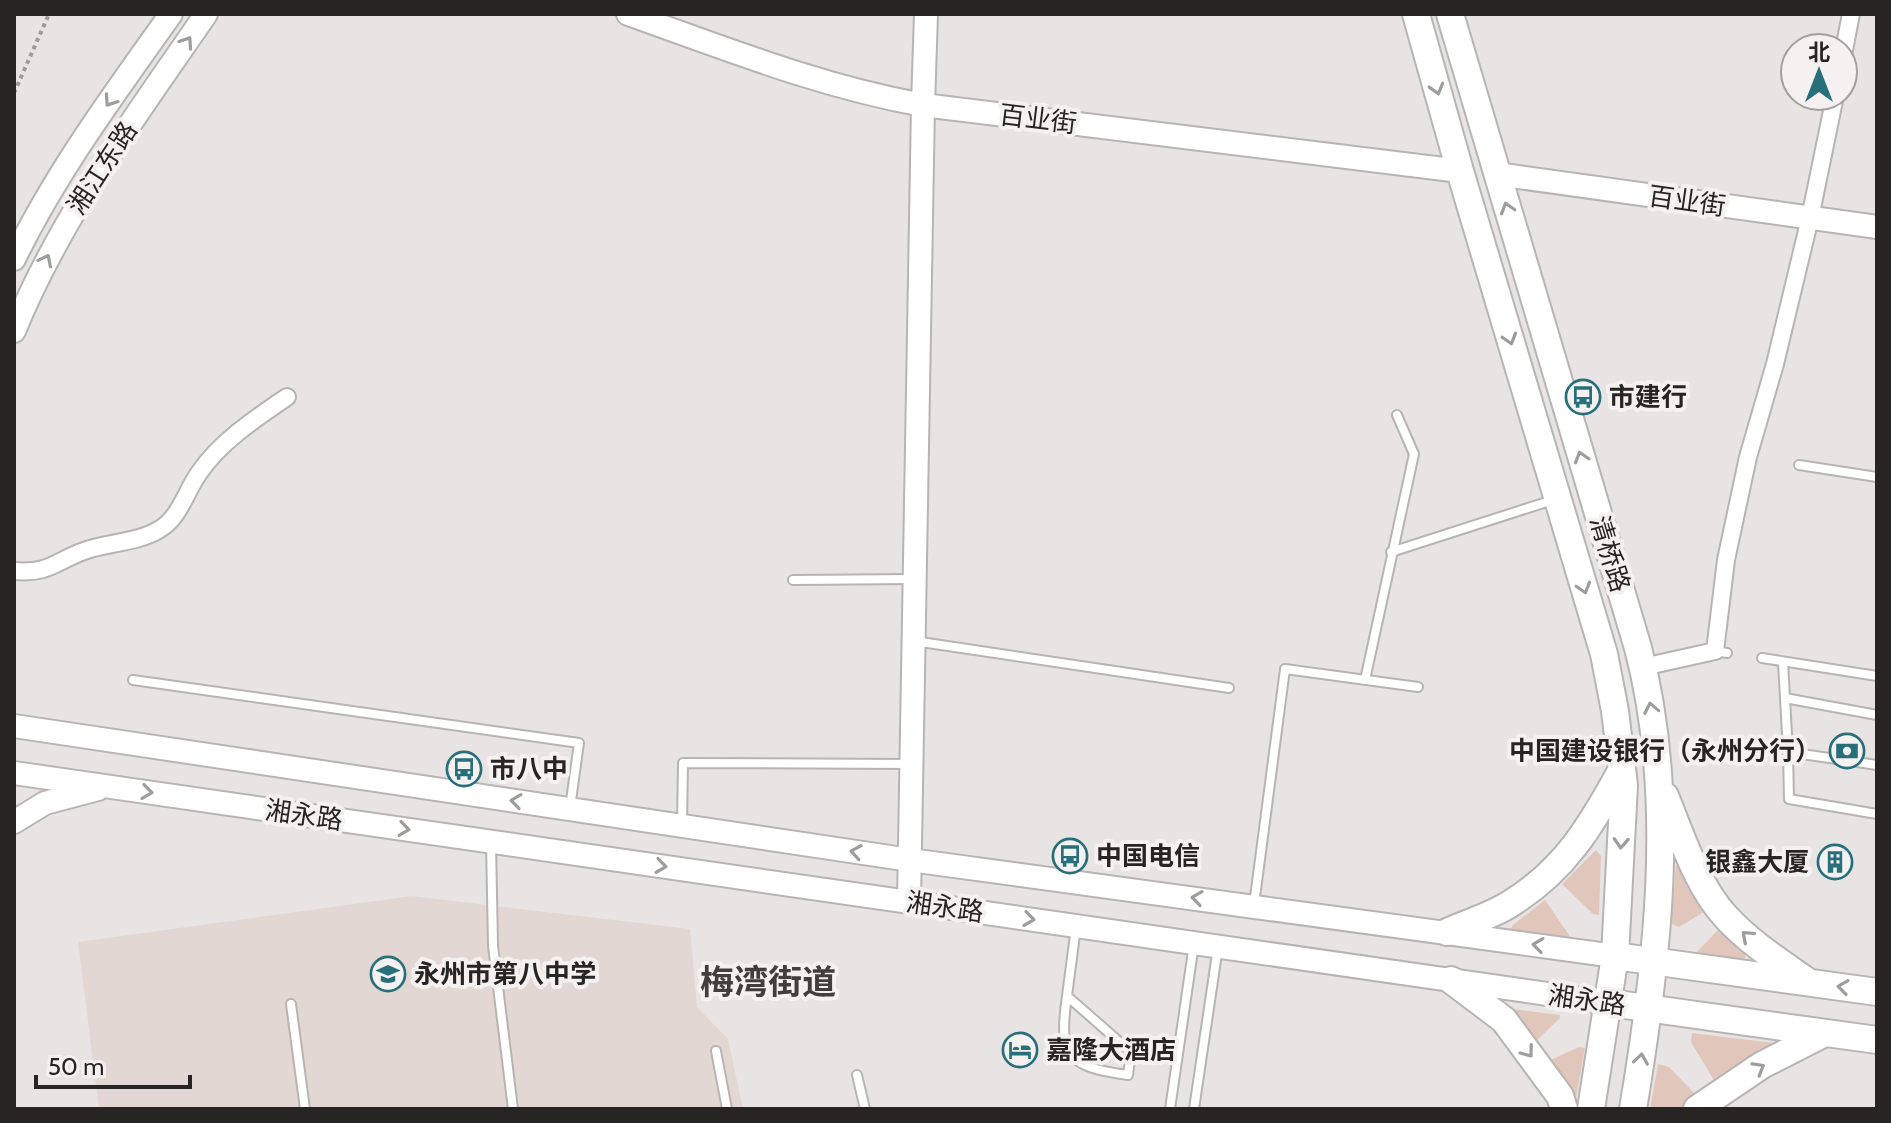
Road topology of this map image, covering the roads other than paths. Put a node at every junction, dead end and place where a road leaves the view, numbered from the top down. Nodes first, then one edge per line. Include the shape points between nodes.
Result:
1 (171, 14) edge
2 (206, 14) edge
3 (628, 14) edge
4 (926, 14) edge
5 (1416, 14) edge
6 (1450, 14) edge
7 (923, 105) junction
8 (1832, 112) edge
9 (1460, 171) junction
10 (1497, 174) junction
11 (1810, 218) junction
12 (1877, 227) edge
13 (14, 259) edge
14 (14, 331) edge
15 (287, 397) dead end
16 (1397, 415) dead end
17 (1799, 465) dead end
18 (1877, 477) edge
19 (1558, 498) junction
20 (1391, 552) junction
21 (14, 571) edge
22 (914, 579) junction
23 (793, 580) dead end
24 (913, 641) junction
25 (1762, 658) dead end
26 (1783, 662) junction
27 (1643, 667) junction
28 (1877, 676) edge
29 (133, 680) dead end
30 (1365, 680) junction
31 (1418, 687) dead end
32 (1229, 688) dead end
33 (1785, 698) junction
34 (1877, 715) edge
35 (20, 724) edge
36 (1788, 752) junction
37 (911, 764) junction
38 (1877, 765) edge
39 (14, 773) edge
40 (1623, 776) junction
41 (1660, 785) junction
42 (107, 786) junction
43 (570, 809) junction
44 (1877, 814) edge
45 (14, 822) edge
46 (682, 826) junction
47 (491, 842) junction
48 (910, 860) junction
49 (909, 902) junction
50 (1254, 905) junction
51 (1076, 926) junction
52 (1447, 932) junction
53 (1194, 943) junction
54 (1218, 947) junction
55 (1615, 956) junction
56 (1655, 961) junction
57 (1451, 980) junction
58 (1809, 982) junction
59 (1877, 992) edge
60 (1067, 996) junction
61 (1610, 1003) junction
62 (291, 1004) dead end
63 (1650, 1008) junction
64 (1825, 1033) junction
65 (1877, 1040) edge
66 (716, 1051) dead end
67 (857, 1075) dead end
68 (305, 1109) edge
69 (513, 1109) edge
70 (727, 1109) edge
71 (865, 1109) edge
72 (1170, 1109) edge
73 (1194, 1109) edge
74 (1564, 1109) edge
75 (1591, 1109) edge
76 (1633, 1109) edge
77 (1697, 1109) edge

1 -> 13 main road, 湘江东路 via 86,136
14 -> 2 main road, 湘江东路 via 53,246
3 - 7 main road, 百业街 via 805,77
4 - 7 main road
5 -> 9 main road, 清桥路
6 - 10 main road, 清桥路
7 - 9 main road, 百业街
7 - 22 main road
8 - 11 street
9 -> 19 main road, 清桥路
10 - 11 main road, 百业街
27 -> 10 main road, 清桥路
11 - 12 main road, 百业街
11 - 27 street via 1726,560 1721,652
15 - 21 street via 200,471 164,527 83,552 40,572
16 - 20 lane via 1414,454
17 - 18 lane
19 - 20 lane
19 -> 40 main road, 清桥路 via 1604,654
20 - 30 lane
22 - 23 lane
22 - 24 main road
24 - 32 lane
24 - 37 main road
25 - 26 lane
26 - 28 lane
26 - 33 lane
41 -> 27 main road, 清桥路
29 - 43 lane via 579,743
30 - 31 lane
30 - 50 lane via 1285,669
33 - 34 lane
33 - 36 lane
43 -> 35 main road, 湘永路
36 - 38 lane
36 - 44 lane via 1789,799
37 - 46 lane via 683,763
37 - 48 main road
39 - 42 main road, 湘永路
40 - 41 main road
40 - 52 main road via 1554,872 1509,906
40 -> 55 main road, 清桥路
41 - 56 main road, 清桥路
58 -> 41 main road via 1764,952 1724,915 1692,865
42 - 45 main road via 45,803
42 -> 47 main road, 湘永路
43 - 46 main road, 湘永路
48 -> 46 main road, 湘永路
47 -> 49 main road, 湘永路
47 - 69 lane via 493,946
48 - 49 main road
50 -> 48 main road, 湘永路
49 -> 51 main road, 湘永路
50 - 52 main road, 湘永路
51 - 53 main road, 湘永路
51 - 60 lane
55 -> 52 main road, 湘永路
53 - 54 main road, 湘永路
53 - 72 lane
54 - 57 main road, 湘永路
54 - 73 lane
55 - 56 main road, 湘永路
55 - 61 main road, 清桥路
56 - 58 main road, 湘永路
56 - 63 main road, 清桥路
57 - 61 main road, 湘永路
57 -> 74 main road via 1504,1020
59 -> 58 main road, 湘永路
60 - 60 lane via 1131,1052 1128,1075 1083,1066 1070,1053 1064,1042
61 - 63 main road, 湘永路
61 - 75 main road, 清桥路
62 - 68 lane
63 - 64 main road, 湘永路
76 -> 63 main road, 清桥路
64 - 65 main road, 湘永路
77 -> 64 main road via 1762,1065
66 - 70 lane
67 - 71 lane

